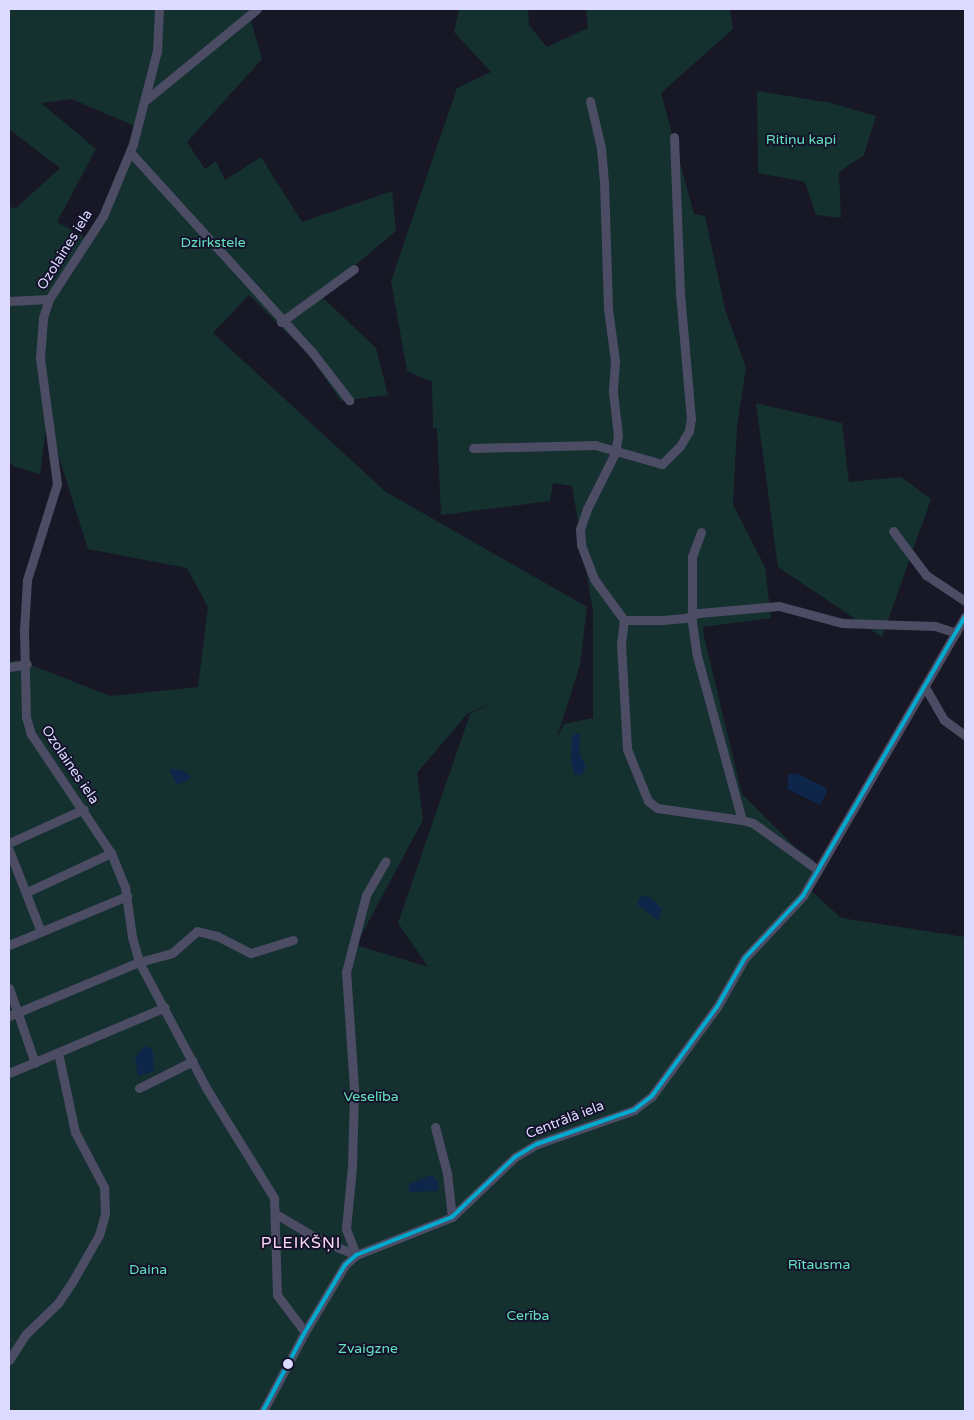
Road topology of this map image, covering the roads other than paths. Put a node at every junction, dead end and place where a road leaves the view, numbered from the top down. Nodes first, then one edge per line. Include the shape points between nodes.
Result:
1 (159, 9) edge
2 (257, 9) edge
3 (147, 99) junction
4 (590, 101) dead end
5 (674, 137) dead end
6 (130, 152) junction
7 (354, 269) dead end
8 (49, 299) junction
9 (9, 301) edge
10 (282, 322) junction
11 (349, 400) dead end
12 (473, 448) dead end
13 (615, 453) junction
14 (893, 531) dead end
15 (701, 532) dead end
16 (965, 601) edge
17 (692, 615) junction
18 (965, 617) edge
19 (624, 620) junction
20 (956, 633) junction
21 (27, 664) junction
22 (9, 667) edge
23 (925, 687) junction
24 (965, 735) edge
25 (84, 809) junction
26 (742, 820) junction
27 (9, 843) edge
28 (9, 850) edge
29 (111, 853) junction
30 (386, 861) dead end
31 (818, 870) junction
32 (27, 892) junction
33 (127, 896) junction
34 (41, 932) junction
35 (293, 940) dead end
36 (9, 945) edge
37 (139, 962) junction
38 (9, 988) edge
39 (165, 1007) junction
40 (19, 1011) junction
41 (9, 1016) edge
42 (58, 1053) junction
43 (193, 1061) junction
44 (35, 1063) junction
45 (9, 1073) edge
46 (139, 1088) dead end
47 (435, 1127) dead end
48 (276, 1214) junction
49 (452, 1217) junction
50 (356, 1255) junction
51 (305, 1332) junction
52 (9, 1360) edge
53 (263, 1411) edge

1 - 3 street, Ozolaines iela via 157,51
2 - 3 street
3 - 6 street, Ozolaines iela
4 - 13 street via 601,148 604,181 608,309 615,361 613,392 618,435
5 - 13 street via 680,293 691,419 689,431 662,464
6 - 8 street, Ozolaines iela via 103,216
6 - 10 street
7 - 10 street
8 - 9 street
8 - 21 street, Ozolaines iela via 41,330 40,358 57,484 27,580
10 - 11 street via 312,352
12 - 13 street via 595,445
13 - 19 street via 587,509 580,529 580,545 594,579
14 - 16 street via 926,575
15 - 17 street via 692,557
17 - 19 street via 663,620
17 - 20 street via 780,606 842,623 935,626
17 - 26 street via 697,656
18 - 20 street, Centrālā iela
19 - 26 street via 621,644 627,750 648,801 658,808
20 - 23 street, Centrālā iela
21 - 22 street
21 - 25 street, Ozolaines iela via 26,717 31,734
23 - 24 street via 944,720
23 - 31 street, Centrālā iela
25 - 27 street
25 - 29 street, Ozolaines iela
26 - 31 street via 753,823
28 - 32 street
29 - 32 street
29 - 33 street, Ozolaines iela
30 - 50 street via 366,895 346,972 354,1088 346,1229
31 - 49 street, Centrālā iela via 803,896 745,958 717,1007 652,1096 634,1110 537,1144 514,1157
32 - 34 street
33 - 34 street
33 - 37 street, Ozolaines iela
34 - 36 street
35 - 37 street via 251,953 217,936 197,931 172,953
37 - 39 street, Ozolaines iela
37 - 40 street
38 - 40 street
39 - 42 street
39 - 43 street, Ozolaines iela
40 - 41 street
40 - 44 street
42 - 44 street
42 - 52 street via 74,1132 104,1187 105,1214 87,1259 66,1291 26,1334
43 - 46 street
43 - 48 street, Ozolaines iela via 274,1198
44 - 45 street
47 - 49 street via 447,1173
48 - 50 street via 318,1239
48 - 51 street, Ozolaines iela via 277,1295
49 - 50 street, Centrālā iela
50 - 51 street, Centrālā iela via 346,1265
51 - 53 street, Centrālā iela

